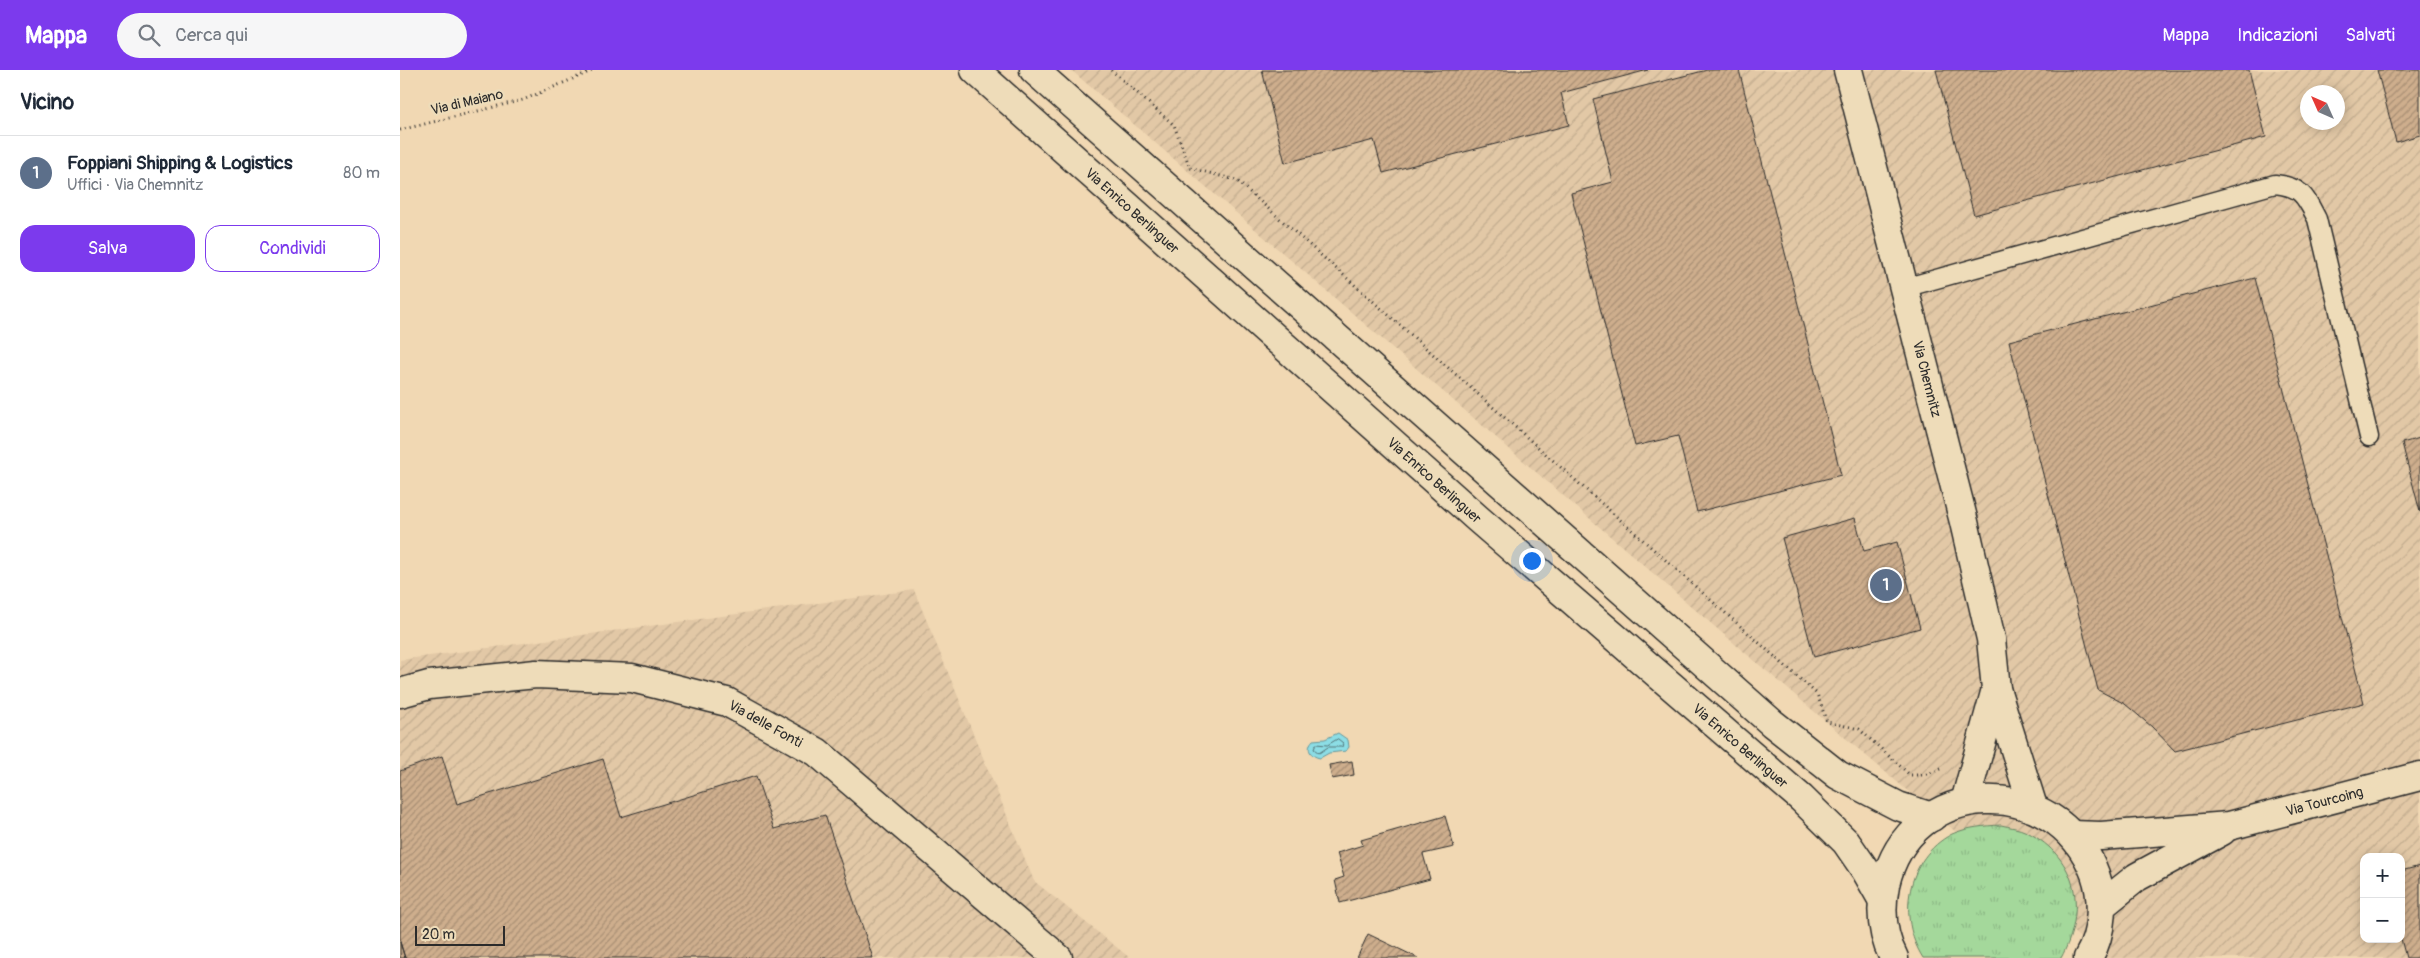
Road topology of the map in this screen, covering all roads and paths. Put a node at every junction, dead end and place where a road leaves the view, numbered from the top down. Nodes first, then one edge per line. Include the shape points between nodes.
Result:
1 (594, 70) edge
2 (975, 70) edge
3 (1034, 70) edge
4 (1111, 70) edge
5 (1848, 70) edge
6 (400, 130) edge
7 (1904, 288) junction
8 (2369, 437) dead end
9 (1996, 689) junction
10 (400, 693) edge
11 (1951, 765) dead end
12 (2420, 776) edge
13 (1965, 802) junction
14 (2033, 807) junction
15 (1932, 817) junction
16 (2230, 826) junction
17 (2072, 835) junction
18 (1882, 899) junction
19 (2101, 906) junction
20 (2090, 957) edge
21 (1058, 958) edge
22 (1894, 958) edge

1 - 6 path, Via di Maiano via 523,100
2 - 18 main road, Via Enrico Berlinguer via 1478,519 1801,798 1846,842
3 - 15 main road via 1772,722 1838,775 1898,806
4 - 11 path via 1174,125 1190,168 1236,180 1817,694 1828,722 1859,729 1910,775 1924,775
5 - 7 main road, Via Chemnitz
7 - 8 lane via 2275,184 2292,186 2303,194 2317,219
7 - 9 main road, Via Chemnitz via 1991,639
9 - 13 main road, Via Chemnitz
9 - 14 main road, Via Chemnitz
10 - 21 main road, Via delle Fonti via 428,685 536,674 632,678 726,702 817,752
12 - 16 main road, Via Tourcoing
13 - 14 main road, Via Enrico Berlinguer via 1999,799
13 - 15 main road, Via Enrico Berlinguer
14 - 17 main road, Via Enrico Berlinguer via 2049,815
15 - 18 main road, Via Enrico Berlinguer via 1912,833 1897,852 1887,875
16 - 17 main road, Via Tourcoing via 2101,836
16 - 19 main road, Via Tourcoing via 2137,877
17 - 19 main road, Via Enrico Berlinguer via 2089,860 2098,882
18 - 22 main road, Via Enrico Berlinguer via 1883,924
19 - 20 main road, Via Enrico Berlinguer via 2097,938

